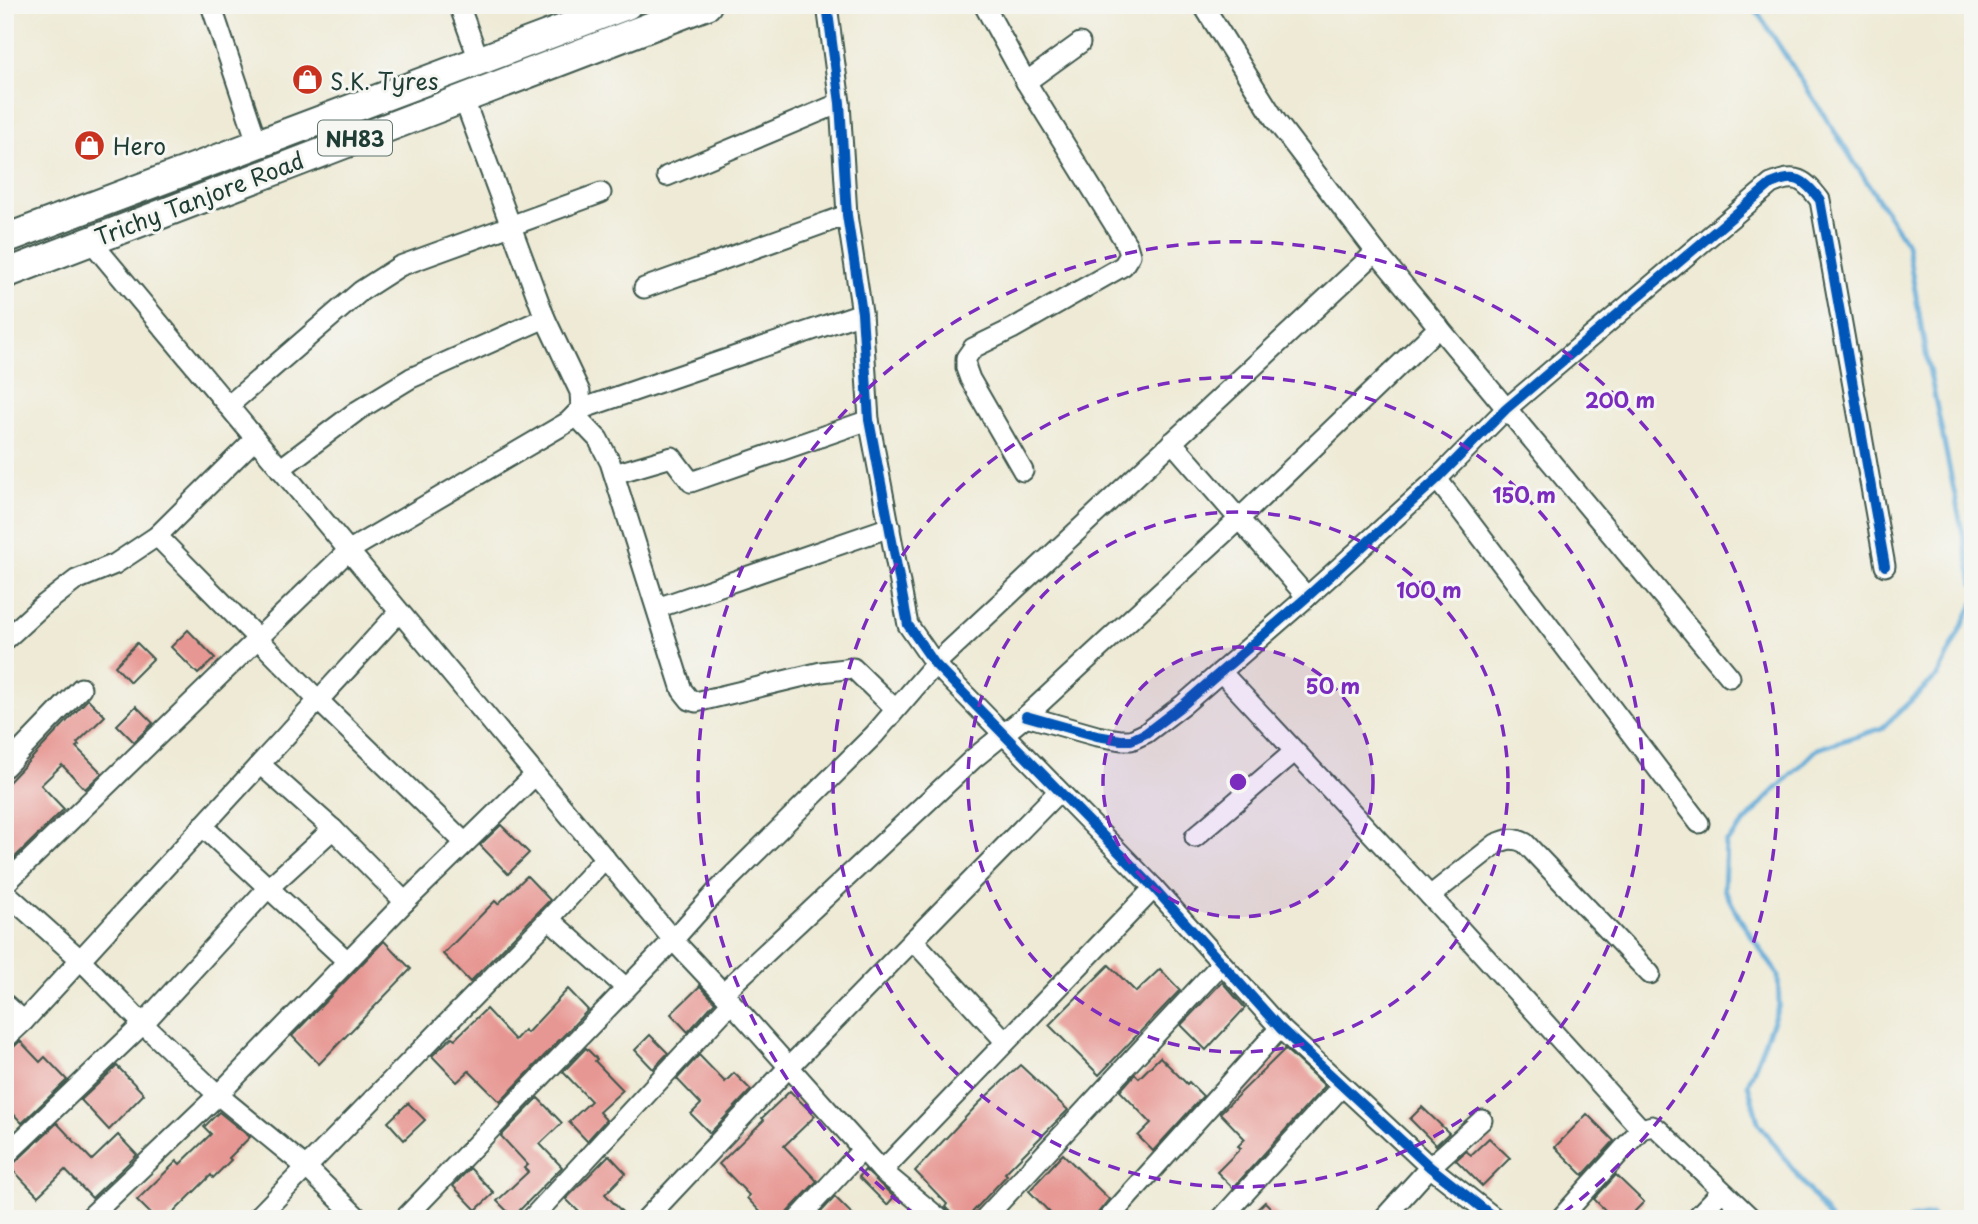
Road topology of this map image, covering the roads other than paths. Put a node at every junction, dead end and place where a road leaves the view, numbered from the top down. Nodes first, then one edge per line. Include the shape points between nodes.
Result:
1 (211, 5) edge
2 (459, 5) edge
3 (627, 5) edge
4 (707, 5) edge
5 (827, 5) edge
6 (984, 5) edge
7 (1203, 5) edge
8 (1080, 43) dead end
9 (479, 60) junction
10 (1026, 82) junction
11 (463, 97) junction
12 (840, 103) junction
13 (257, 142) junction
14 (667, 176) dead end
15 (601, 193) dead end
16 (847, 215) junction
17 (511, 226) junction
18 (5, 239) edge
19 (90, 240) junction
20 (1376, 252) junction
21 (5, 274) edge
22 (644, 288) dead end
23 (862, 313) junction
24 (545, 318) junction
25 (1439, 327) junction
26 (228, 406) junction
27 (1506, 409) junction
28 (578, 412) junction
29 (869, 420) junction
30 (255, 439) junction
31 (1172, 442) junction
32 (612, 468) junction
33 (281, 470) junction
34 (1023, 471) dead end
35 (1437, 479) junction
36 (1238, 520) junction
37 (890, 527) junction
38 (157, 536) junction
39 (348, 551) junction
40 (1885, 566) dead end
41 (1307, 597) junction
42 (657, 608) junction
43 (399, 612) junction
44 (256, 638) junction
45 (5, 640) edge
46 (935, 664) junction
47 (1221, 672) junction
48 (1730, 677) dead end
49 (81, 688) dead end
50 (319, 701) junction
51 (893, 712) junction
52 (1026, 716) junction
53 (1004, 734) junction
54 (1294, 752) junction
55 (261, 765) junction
56 (5, 767) edge
57 (536, 775) junction
58 (1058, 792) junction
59 (1699, 823) dead end
60 (202, 826) junction
61 (333, 829) junction
62 (1195, 837) dead end
63 (466, 843) junction
64 (595, 847) junction
65 (5, 884) edge
66 (269, 888) junction
67 (1154, 888) junction
68 (5, 892) edge
69 (1430, 896) junction
70 (405, 902) junction
71 (549, 919) junction
72 (673, 940) junction
73 (913, 940) junction
74 (81, 960) junction
75 (347, 961) junction
76 (1221, 964) junction
77 (1650, 974) dead end
78 (626, 988) junction
79 (727, 998) junction
80 (5, 1004) edge
81 (24, 1021) junction
82 (143, 1024) junction
83 (1280, 1028) junction
84 (5, 1039) edge
85 (1004, 1041) junction
86 (788, 1068) junction
87 (1342, 1086) junction
88 (219, 1094) junction
89 (1482, 1120) dead end
90 (1641, 1129) junction
91 (862, 1150) junction
92 (5, 1156) edge
93 (1430, 1167) junction
94 (307, 1168) junction
95 (881, 1171) junction
96 (1722, 1191) junction
97 (88, 1219) edge
98 (256, 1219) edge
99 (359, 1219) edge
100 (404, 1219) edge
101 (531, 1219) edge
102 (646, 1219) edge
103 (798, 1219) edge
104 (940, 1219) edge
105 (984, 1219) edge
106 (1108, 1219) edge
107 (1221, 1219) edge
108 (1383, 1219) edge
109 (1496, 1219) edge
110 (1560, 1219) edge
111 (1695, 1219) edge
112 (1752, 1219) edge

1 - 13 street
2 - 9 street
3 - 9 highway, Trichy Tanjore Road / NH83
4 - 11 highway, Trichy Tanjore Road / NH83
5 - 12 street
6 - 10 street
7 - 20 street via 1276,121
8 - 10 street
9 - 13 highway, Trichy Tanjore Road / NH83
10 - 34 street via 1130,255 1123,265 973,348 966,358 970,379
11 - 17 street
11 - 19 highway, Trichy Tanjore Road / NH83
12 - 14 street
12 - 16 street
13 - 18 highway, Trichy Tanjore Road / NH83
15 - 17 street
16 - 22 street
16 - 23 street
17 - 24 street
17 - 26 street via 390,272 361,291
19 - 21 highway, Trichy Tanjore Road / NH83
19 - 26 street
20 - 25 street
20 - 31 street
23 - 28 street
23 - 29 street
24 - 28 street via 580,392
24 - 33 street via 411,378 357,411
25 - 27 street
25 - 36 street
26 - 30 street
27 - 35 street
27 - 40 street via 1771,184 1785,178 1800,179 1820,200
27 - 48 street
28 - 32 street
28 - 39 street
29 - 32 street via 691,482 672,457
29 - 37 street
30 - 33 street
30 - 38 street
31 - 36 street
31 - 46 street
32 - 42 street
33 - 39 street
35 - 41 street
35 - 59 street
36 - 41 street
36 - 52 street
37 - 42 street
37 - 46 street via 908,625
38 - 44 street
38 - 45 street via 116,564 76,580
39 - 43 street
39 - 44 street
41 - 47 street
42 - 51 street via 682,690 690,700 853,668
43 - 50 street
43 - 57 street
44 - 50 street
44 - 65 street
46 - 51 street
46 - 53 street
47 - 52 street via 1132,740 1097,736
47 - 54 street
49 - 56 street
50 - 55 street
50 - 63 street
51 - 72 street
52 - 53 street
53 - 58 street
53 - 79 street
54 - 62 street
54 - 69 street
55 - 60 street
55 - 61 street
57 - 63 street
57 - 64 street
58 - 67 street
58 - 73 street
60 - 66 street
60 - 74 street
61 - 66 street
61 - 70 street
63 - 70 street
64 - 71 street
64 - 72 street
66 - 75 street
66 - 82 street
67 - 76 street
67 - 85 street
68 - 74 street
69 - 77 street via 1496,844 1516,839
69 - 90 street
70 - 75 street
71 - 78 street
71 - 94 street
72 - 78 street
72 - 79 street
73 - 85 street
73 - 86 street
74 - 81 street
74 - 82 street
75 - 88 street
76 - 83 street
76 - 105 street
78 - 100 street
79 - 86 street
79 - 101 street
80 - 81 street
81 - 84 street
82 - 88 street
82 - 92 street
83 - 87 street
83 - 106 street
85 - 95 street
86 - 91 street
86 - 102 street
87 - 93 street
87 - 107 street
88 - 94 street
88 - 97 street
89 - 93 street
90 - 96 street via 1652,1126 1659,1130
90 - 110 street
91 - 95 street
91 - 103 street
93 - 108 street
93 - 109 street
94 - 98 street
94 - 99 street
95 - 104 street
96 - 111 street
96 - 112 street

